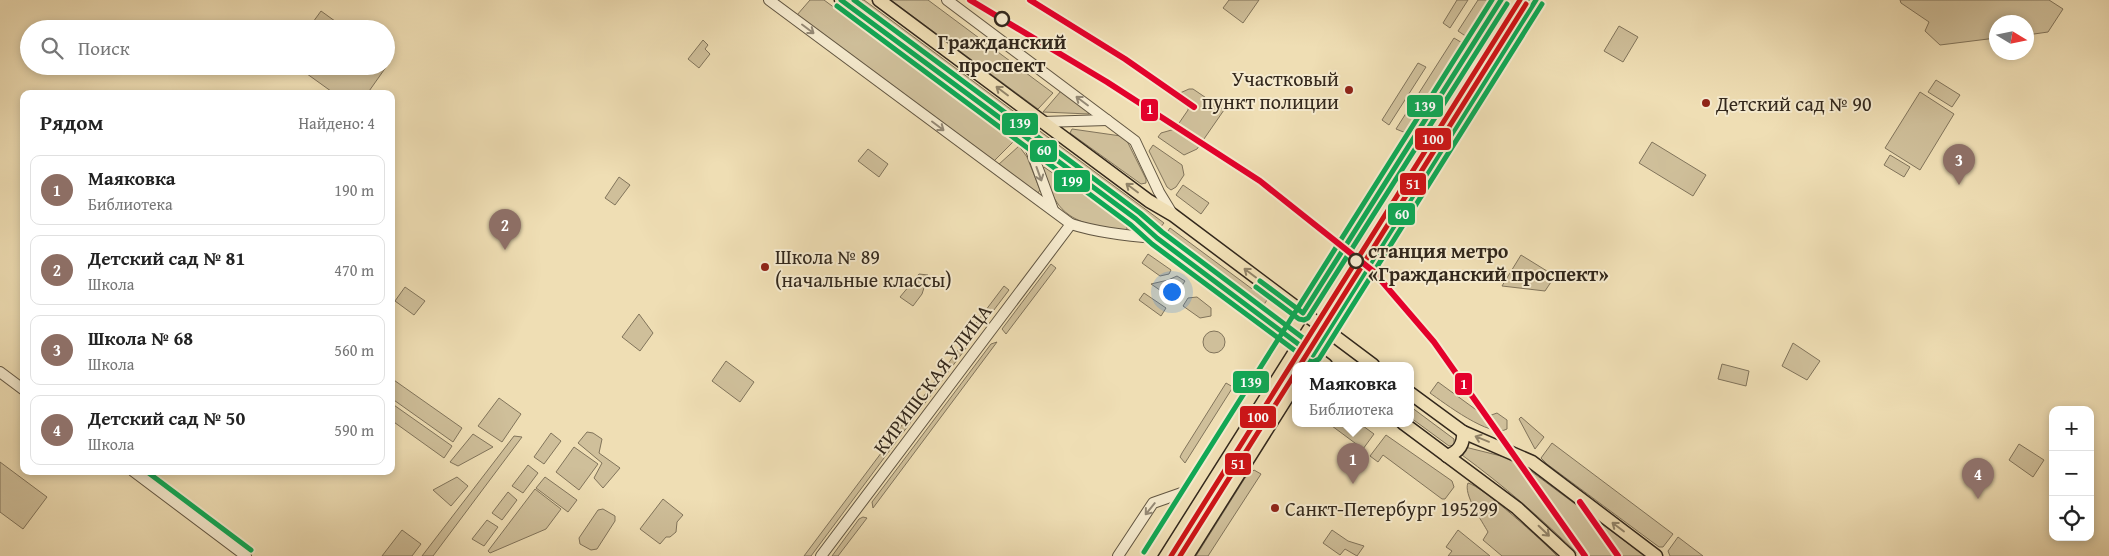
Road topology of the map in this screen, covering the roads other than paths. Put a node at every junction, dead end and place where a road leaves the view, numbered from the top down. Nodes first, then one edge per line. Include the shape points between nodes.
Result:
1 (769, 0) edge
2 (841, 0) edge
3 (879, 0) edge
4 (946, 0) edge
5 (1501, 0) edge
6 (1536, 0) edge
7 (1107, 120) junction
8 (1044, 122) junction
9 (1027, 139) junction
10 (1053, 210) junction
11 (1173, 215) junction
12 (1071, 224) junction
13 (1157, 238) junction
14 (1303, 313) junction
15 (1328, 332) junction
16 (1288, 337) junction
17 (1310, 360) edge
18 (1369, 362) edge
19 (0, 372) edge
20 (20, 387) edge
21 (1292, 389) edge
22 (1414, 396) edge
23 (1408, 427) edge
24 (1463, 432) junction
25 (1447, 456) junction
26 (138, 475) edge
27 (1193, 488) junction
28 (246, 556) edge
29 (821, 556) edge
30 (1118, 556) edge
31 (1150, 556) edge
32 (1187, 556) edge
33 (1569, 556) edge
34 (1656, 556) edge

1 -> 10 street
2 - 9 main road
8 -> 3 main road
7 -> 4 street
5 - 14 main road
6 - 15 main road
7 - 8 street
7 - 11 street via 1135,141 1158,192
11 -> 8 main road
9 -> 10 street
9 - 13 main road
10 - 12 street
14 -> 11 main road
12 - 13 street via 1123,236
12 - 29 street, КИРИШСКАЯ УЛИЦА
13 - 16 main road
14 - 15 main road
14 - 16 main road
15 - 17 main road
15 - 18 main road
16 - 17 main road
16 - 27 main road
19 - 20 street
21 - 32 main road
22 - 24 main road
23 - 25 main road
24 - 25 main road via 1464,440 1460,447
34 -> 24 main road via 1532,462
25 -> 33 main road via 1517,508
26 - 28 street
27 -> 30 street via 1153,503
27 - 31 main road

